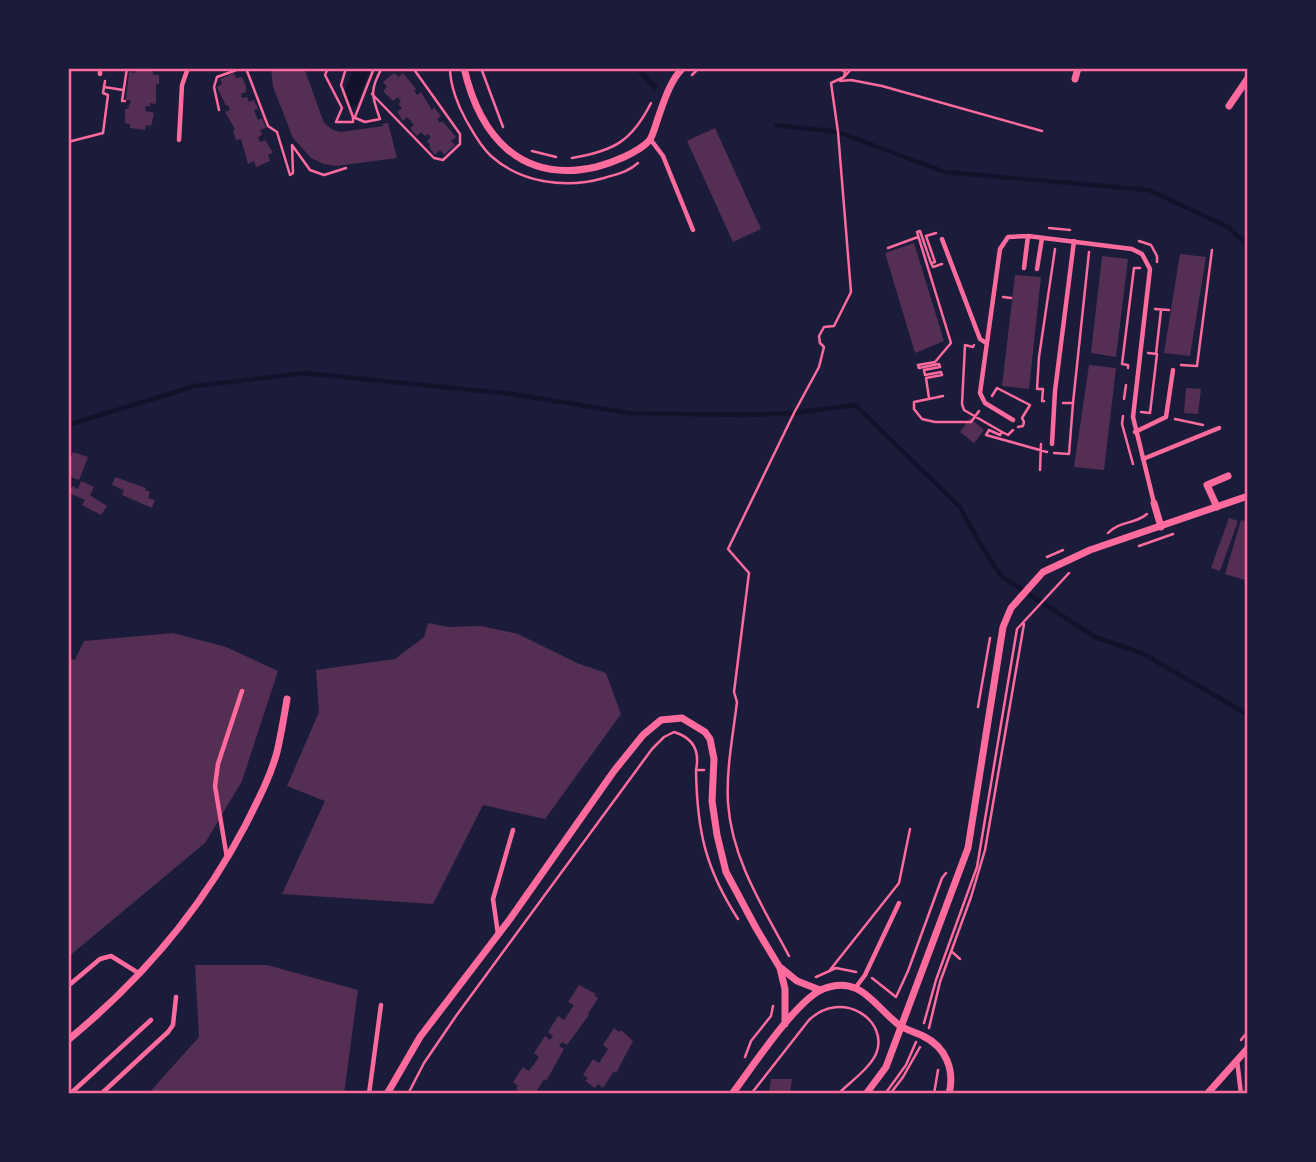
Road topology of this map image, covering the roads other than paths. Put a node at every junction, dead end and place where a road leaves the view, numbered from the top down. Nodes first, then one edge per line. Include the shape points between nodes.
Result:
1 (188, 68) edge
2 (464, 68) edge
3 (683, 68) edge
4 (1078, 68) edge
5 (1248, 78) edge
6 (1075, 79) dead end
7 (1229, 106) dead end
8 (179, 139) dead end
9 (650, 140) junction
10 (693, 230) dead end
11 (1028, 236) junction
12 (942, 237) road end
13 (1042, 240) junction
14 (1074, 241) junction
15 (1024, 268) dead end
16 (1037, 269) dead end
17 (986, 344) junction
18 (1173, 367) road end
19 (1013, 420) dead end
20 (1219, 428) dead end
21 (1135, 432) junction
22 (1052, 444) dead end
23 (1143, 459) junction
24 (1228, 476) dead end
25 (1248, 496) edge
26 (1154, 503) joint
27 (1217, 507) junction
28 (1161, 527) junction
29 (243, 691) dead end
30 (287, 699) dead end
31 (513, 830) dead end
32 (227, 859) junction
33 (899, 903) dead end
34 (498, 935) junction
35 (780, 968) junction
36 (141, 975) junction
37 (68, 986) edge
38 (856, 987) junction
39 (820, 990) junction
40 (176, 997) dead end
41 (381, 1005) dead end
42 (151, 1020) dead end
43 (785, 1024) junction
44 (901, 1027) junction
45 (68, 1041) edge
46 (1248, 1048) edge
47 (1237, 1060) junction
48 (867, 1093) edge
49 (70, 1094) edge
50 (101, 1094) edge
51 (369, 1094) edge
52 (387, 1094) edge
53 (732, 1094) edge
54 (948, 1094) edge
55 (1207, 1094) edge
56 (1241, 1094) edge

1 - 8 lane via 182,85
2 - 9 street via 482,120 505,146 535,168 574,172 613,163
3 - 9 street
4 - 6 street
5 - 7 street
9 - 10 lane via 663,156
11 - 13 lane
11 - 15 lane
11 - 17 lane via 1008,237 1000,249
12 - 17 lane
13 - 14 lane
13 - 16 lane
14 - 21 lane via 1132,249 1142,254 1150,269 1133,411
14 - 22 lane
17 - 19 lane via 981,393 985,403
18 - 21 lane via 1166,417
20 - 23 lane
21 - 23 lane
23 - 26 lane
24 - 27 street via 1207,485
25 - 27 street
26 - 28 street
27 - 28 street
28 - 44 street via 1090,550 1043,572 1011,608 1003,628 968,848
29 - 32 lane via 215,786
30 - 32 street via 276,754 260,797
31 - 34 lane via 493,899
32 - 36 street
33 - 38 lane
34 - 35 street via 643,735 661,720 682,718 710,739 712,801 726,872
34 - 52 street via 420,1037
35 - 39 street
35 - 43 street
36 - 37 lane via 111,956 100,959
36 - 45 street
38 - 39 street
38 - 44 street
39 - 43 street
40 - 50 lane via 168,1032
41 - 51 lane
42 - 49 lane
43 - 53 street
44 - 48 street via 886,1067
44 - 54 street via 939,1046 949,1065 952,1082
46 - 47 street
47 - 55 street
47 - 56 lane

